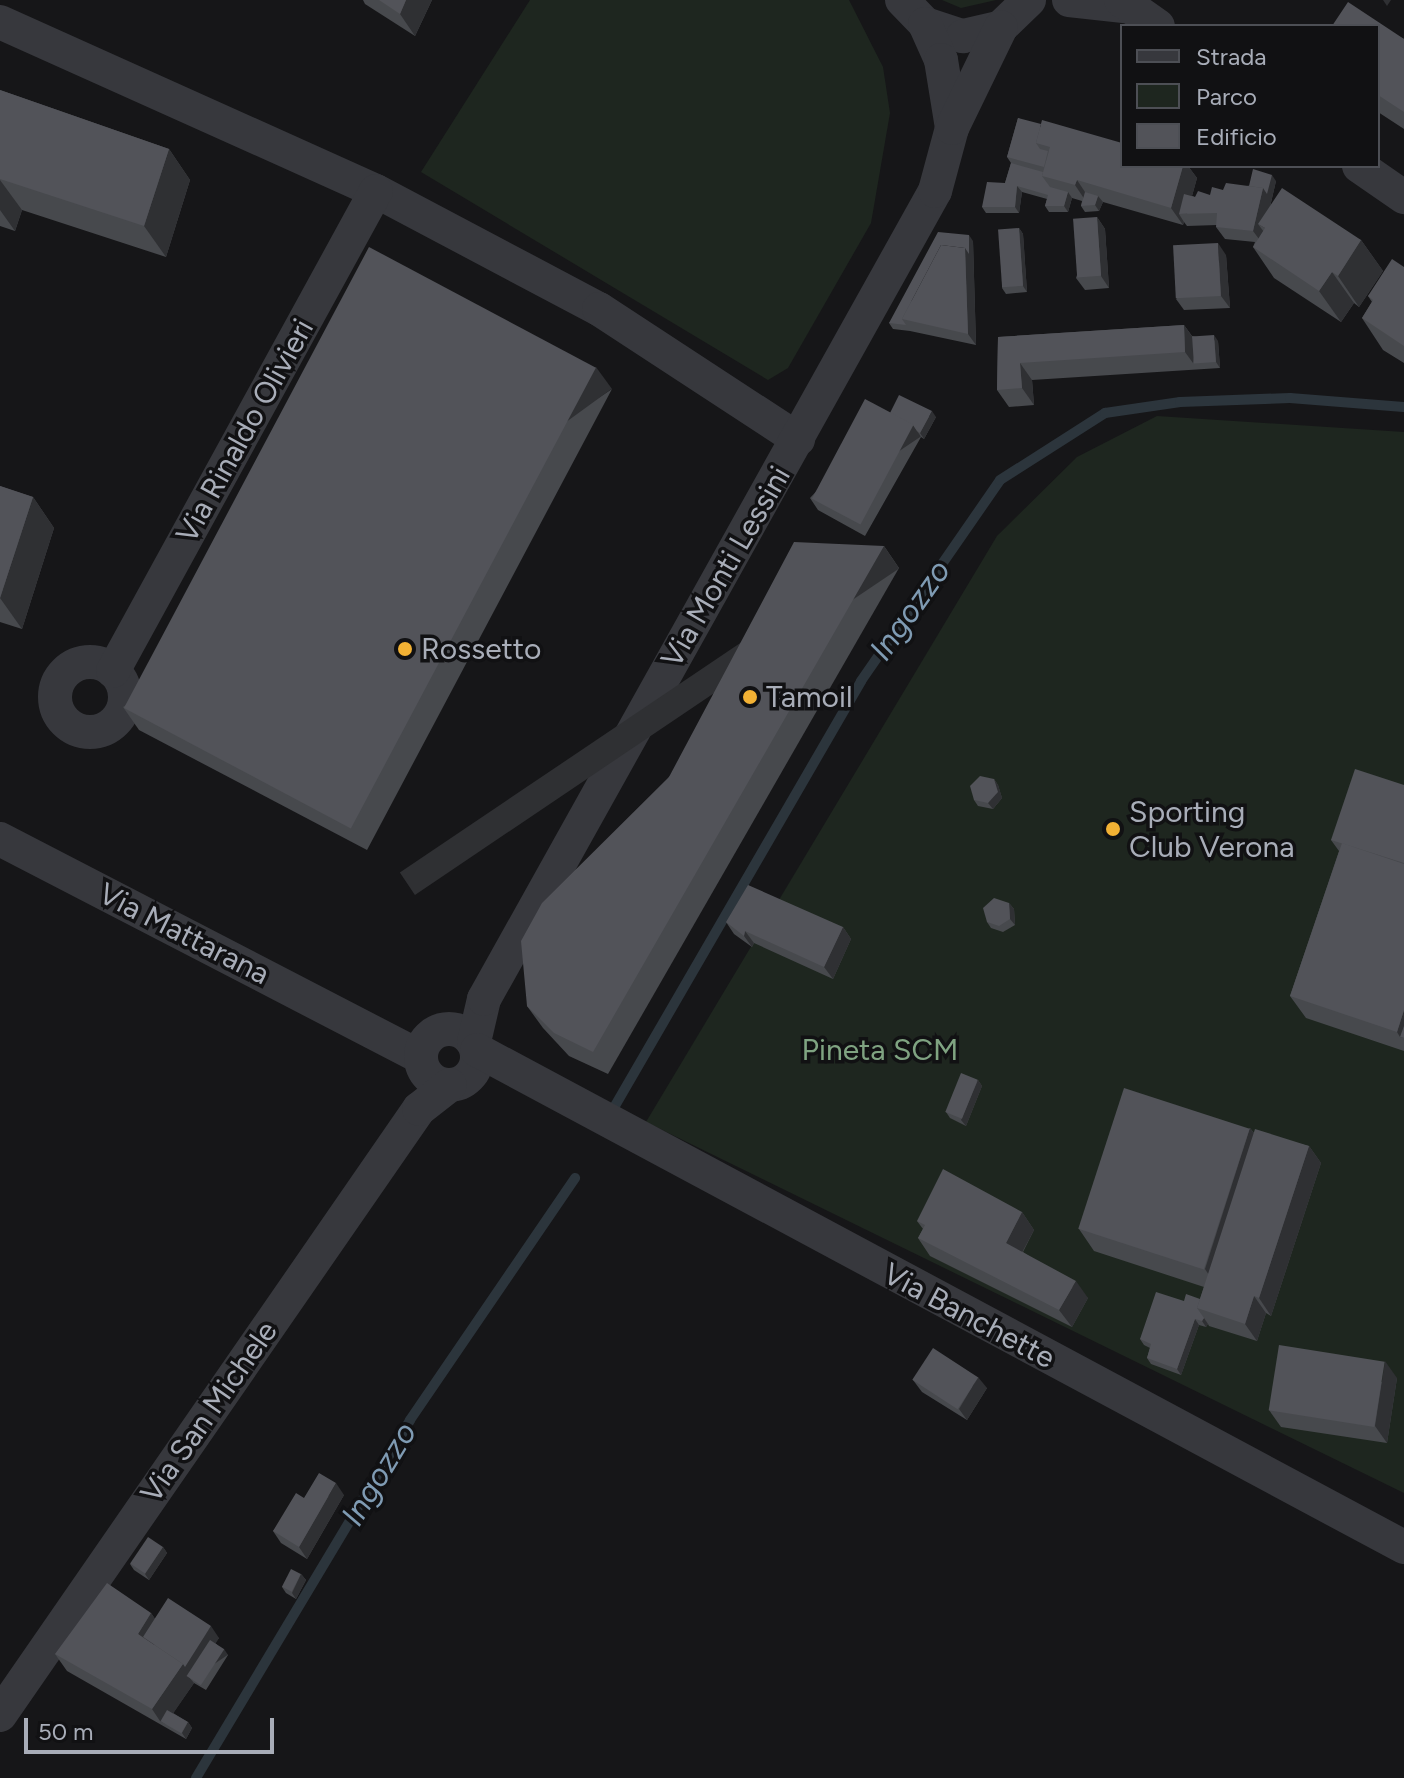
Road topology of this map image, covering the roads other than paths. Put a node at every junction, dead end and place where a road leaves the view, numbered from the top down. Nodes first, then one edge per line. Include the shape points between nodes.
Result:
1 (1067, 0) edge
2 (1137, 11) edge
3 (914, 12) edge
4 (1017, 13) edge
5 (0, 22) edge
6 (952, 128) junction
7 (1362, 168) edge
8 (376, 191) junction
9 (1404, 197) edge
10 (798, 439) junction
11 (113, 671) dead end
12 (0, 839) edge
13 (450, 1056) junction
14 (1404, 1547) edge
15 (0, 1715) edge

1 - 2 street
1 - 4 street
3 - 4 street via 963,36
3 - 6 street, Via Monti Lessini via 941,60
4 - 6 street, Via Monti Lessini
5 - 8 street
6 - 10 street, Via Monti Lessini via 935,191
7 - 9 street
8 - 10 street via 599,309
8 - 11 street, Via Rinaldo Olivieri
10 - 13 street, Via Monti Lessini
12 - 13 street, Via Mattarana via 368,1029
13 - 14 street, Via Banchette via 535,1085
13 - 15 street, Via San Michele via 419,1109

